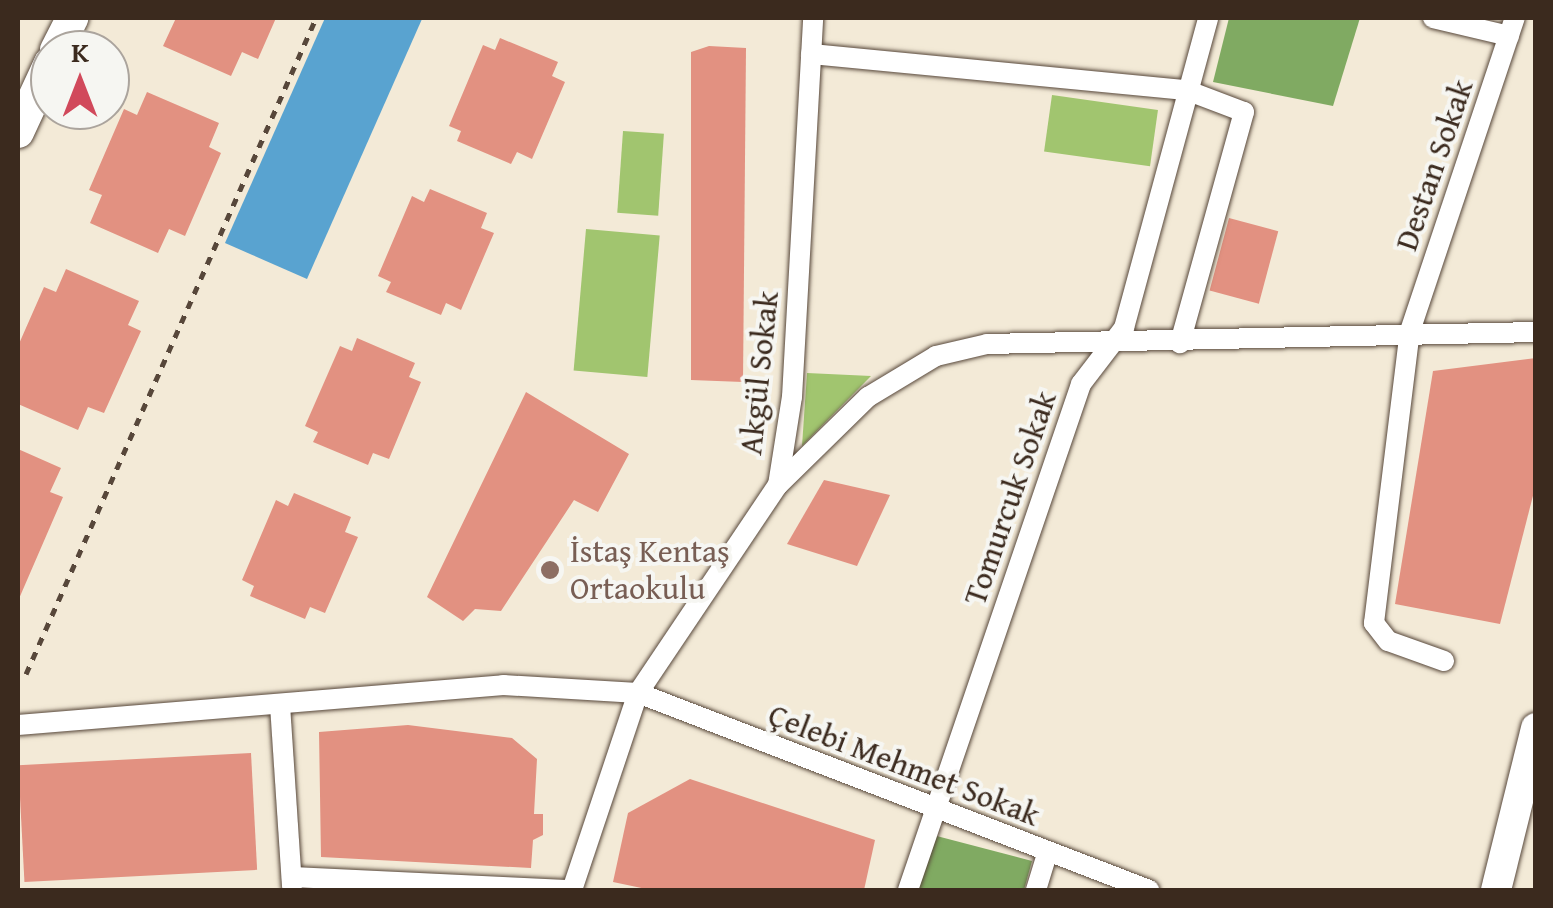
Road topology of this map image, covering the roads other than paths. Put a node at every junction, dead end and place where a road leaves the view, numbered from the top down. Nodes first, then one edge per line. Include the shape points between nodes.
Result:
1 (813, 18) edge
2 (1208, 18) edge
3 (1433, 18) edge
4 (1512, 26) edge
5 (810, 54) junction
6 (1186, 90) junction
7 (30, 106) edge
8 (18, 132) edge
9 (1410, 331) junction
10 (1536, 332) edge
11 (1180, 343) junction
12 (1110, 348) junction
13 (778, 485) junction
14 (1444, 661) dead end
15 (638, 692) junction
16 (280, 705) junction
17 (18, 725) edge
18 (1536, 728) edge
19 (932, 810) junction
20 (1047, 853) junction
21 (292, 884) edge
22 (908, 890) edge
23 (1036, 890) edge
24 (1149, 890) edge
25 (1496, 890) edge

1 - 5 street, Akgül Sokak
2 - 6 street, Tomurcuk Sokak
3 - 4 street
4 - 9 street, Destan Sokak
5 - 6 street
5 - 13 street, Akgül Sokak via 792,397
6 - 11 street via 1244,112
6 - 12 street, Tomurcuk Sokak via 1124,328
7 - 8 main road
9 - 10 street
9 - 11 street
9 - 14 street, Destan Sokak via 1374,623 1388,641
11 - 12 street
12 - 13 street via 987,344 936,356 868,397
12 - 19 street, Tomurcuk Sokak via 1082,384
13 - 15 street, Akgül Sokak
15 - 16 street, Çelebi Mehmet Sokak via 503,685
15 - 19 street, Çelebi Mehmet Sokak
15 - 21 street, Akgül Sokak via 572,890
16 - 17 street, Çelebi Mehmet Sokak
16 - 21 street
18 - 25 main road
19 - 20 street, Çelebi Mehmet Sokak
19 - 22 street, Tomurcuk Sokak
20 - 23 street
20 - 24 street, Çelebi Mehmet Sokak

